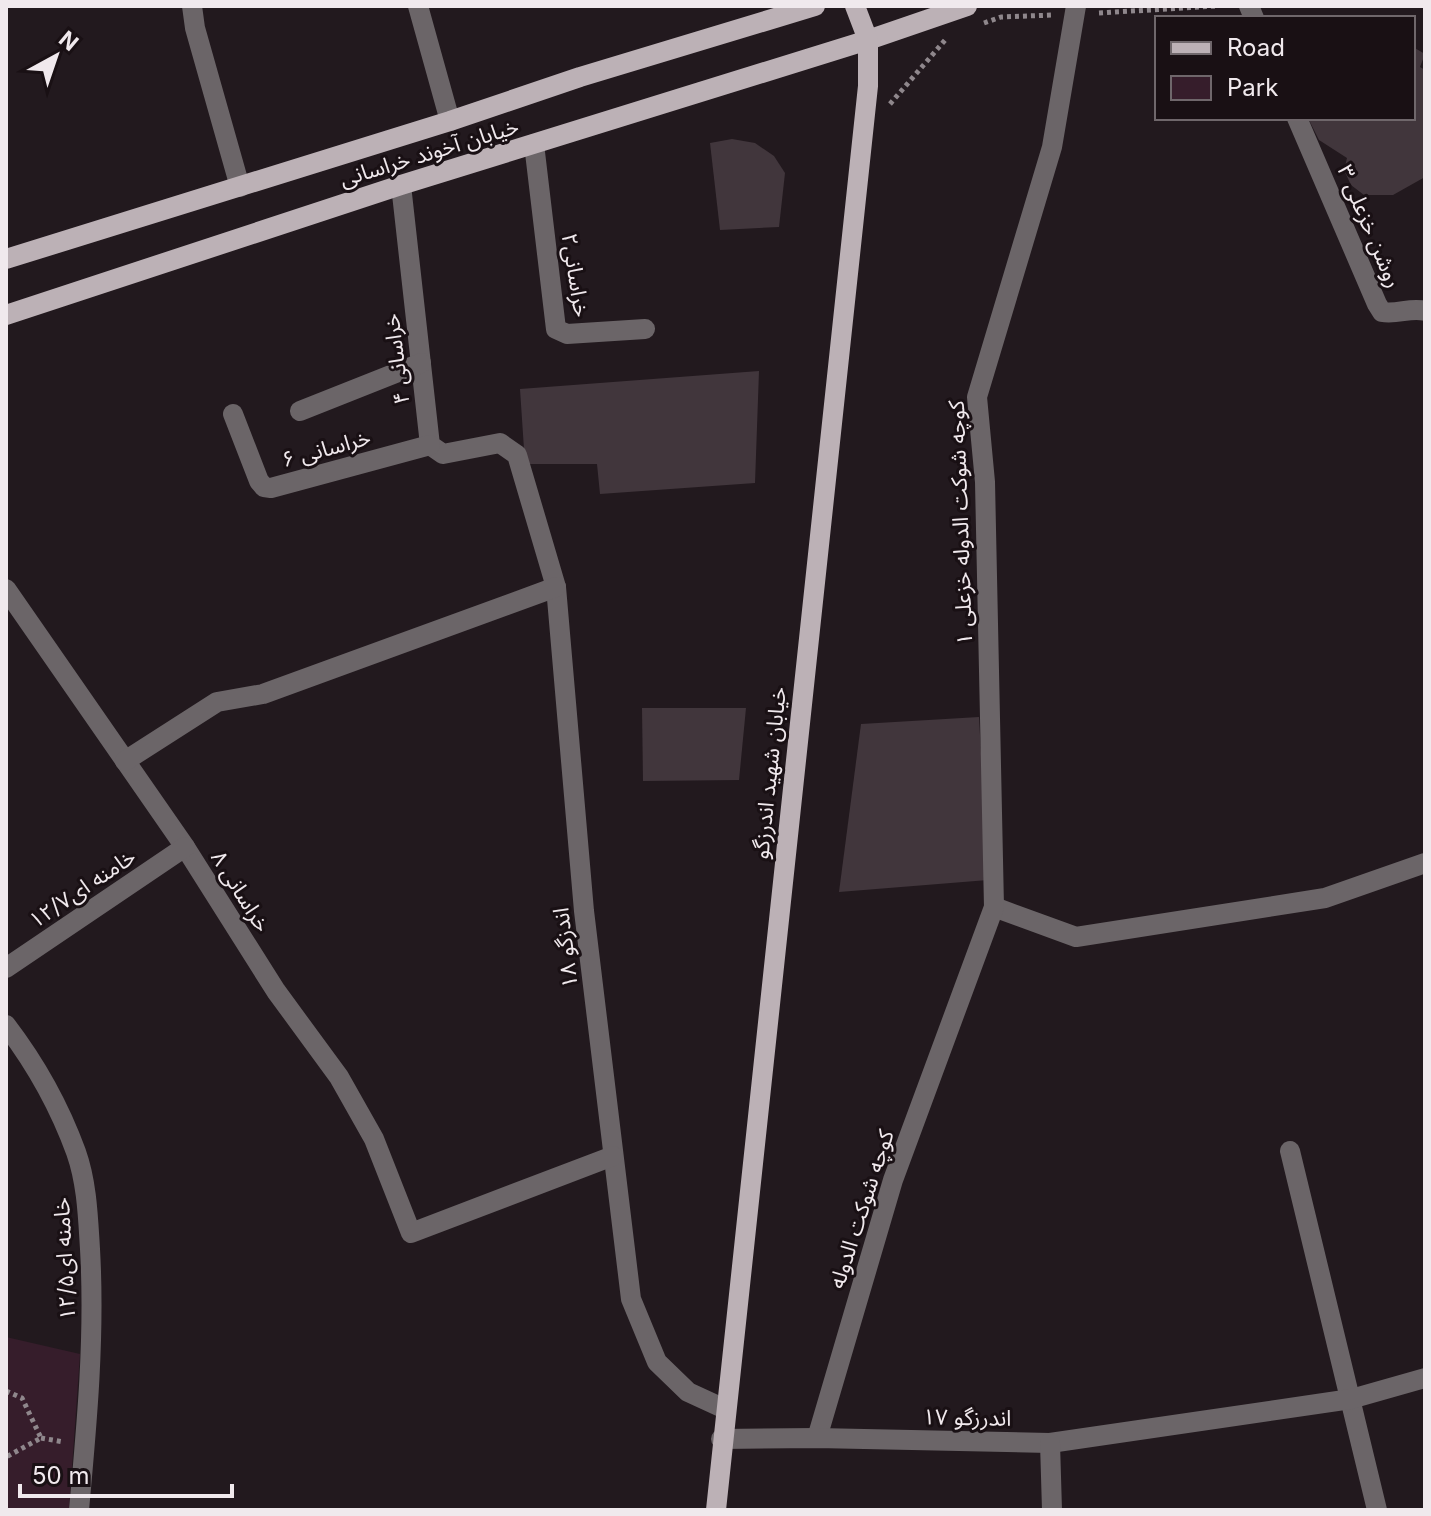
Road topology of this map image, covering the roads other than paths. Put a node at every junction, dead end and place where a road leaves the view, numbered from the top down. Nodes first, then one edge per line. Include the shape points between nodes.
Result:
1 (192, 6) edge
2 (418, 6) edge
3 (815, 6) edge
4 (855, 6) edge
5 (967, 6) edge
6 (1075, 10) edge
7 (868, 40) junction
8 (1298, 120) edge
9 (450, 121) junction
10 (534, 144) junction
11 (401, 185) junction
12 (240, 187) junction
13 (6, 259) edge
14 (1425, 311) edge
15 (6, 315) edge
16 (645, 329) dead end
17 (421, 363) junction
18 (300, 411) dead end
19 (233, 414) dead end
20 (430, 445) junction
21 (556, 587) junction
22 (6, 589) edge
23 (125, 761) junction
24 (185, 847) junction
25 (1425, 863) edge
26 (994, 907) junction
27 (6, 968) edge
28 (6, 1025) edge
29 (1290, 1151) dead end
30 (613, 1156) junction
31 (1425, 1378) edge
32 (1351, 1399) junction
33 (725, 1409) junction
34 (817, 1438) junction
35 (721, 1439) junction
36 (1050, 1443) junction
37 (79, 1510) edge
38 (716, 1510) edge
39 (1052, 1510) edge
40 (1377, 1510) edge

1 - 12 street
2 - 9 street
3 - 9 main road, خیابان آخوند خراسانی
4 - 7 main road
5 - 7 main road, خیابان آخوند خراسانی
6 - 26 street, کوچه شوکت الدوله خزعلی ۱ via 1052,147 977,397 985,482
7 - 10 main road, خیابان آخوند خراسانی
7 - 33 main road, خیابان شهید اندرزگو via 863,135
8 - 14 street, روشن خزعلی ۳ via 1382,312
9 - 12 main road, خیابان آخوند خراسانی
10 - 11 main road, خیابان آخوند خراسانی
10 - 16 street, خراسانی۲ via 556,329 567,334
11 - 15 main road, خیابان آخوند خراسانی
11 - 17 street, خراسانی ۴
12 - 13 main road, خیابان آخوند خراسانی
17 - 18 street
17 - 20 street, خراسانی ۴
19 - 20 street, خراسانی ۶ via 264,487
20 - 21 street, اندزگو ۱۸ via 443,454 500,443 517,455
21 - 23 street via 263,694 217,702
21 - 30 street, اندزگو ۱۸ via 584,911
22 - 23 street, خراسانی ۸
23 - 24 street, خراسانی ۸
24 - 27 street, خامنه ای۱۲/۷
24 - 30 street, خراسانی ۸ via 276,991 339,1077 374,1139 411,1233
25 - 26 street via 1325,898 1076,937
26 - 34 street, کوچه شوکت الدوله via 893,1180
28 - 37 street, خامنه ای۱۲/۵ via 59,1111 77,1155 88,1205 94,1308
29 - 32 street
30 - 33 street, اندزگو ۱۸ via 631,1299 657,1362 688,1392
31 - 32 street, اندرزگو ۱۷
32 - 36 street, اندرزگو ۱۷
32 - 40 street
33 - 35 main road, خیابان شهید اندرزگو
34 - 35 street
34 - 36 street, اندرزگو ۱۷
35 - 38 main road, خیابان شهید اندرزگو
36 - 39 street

